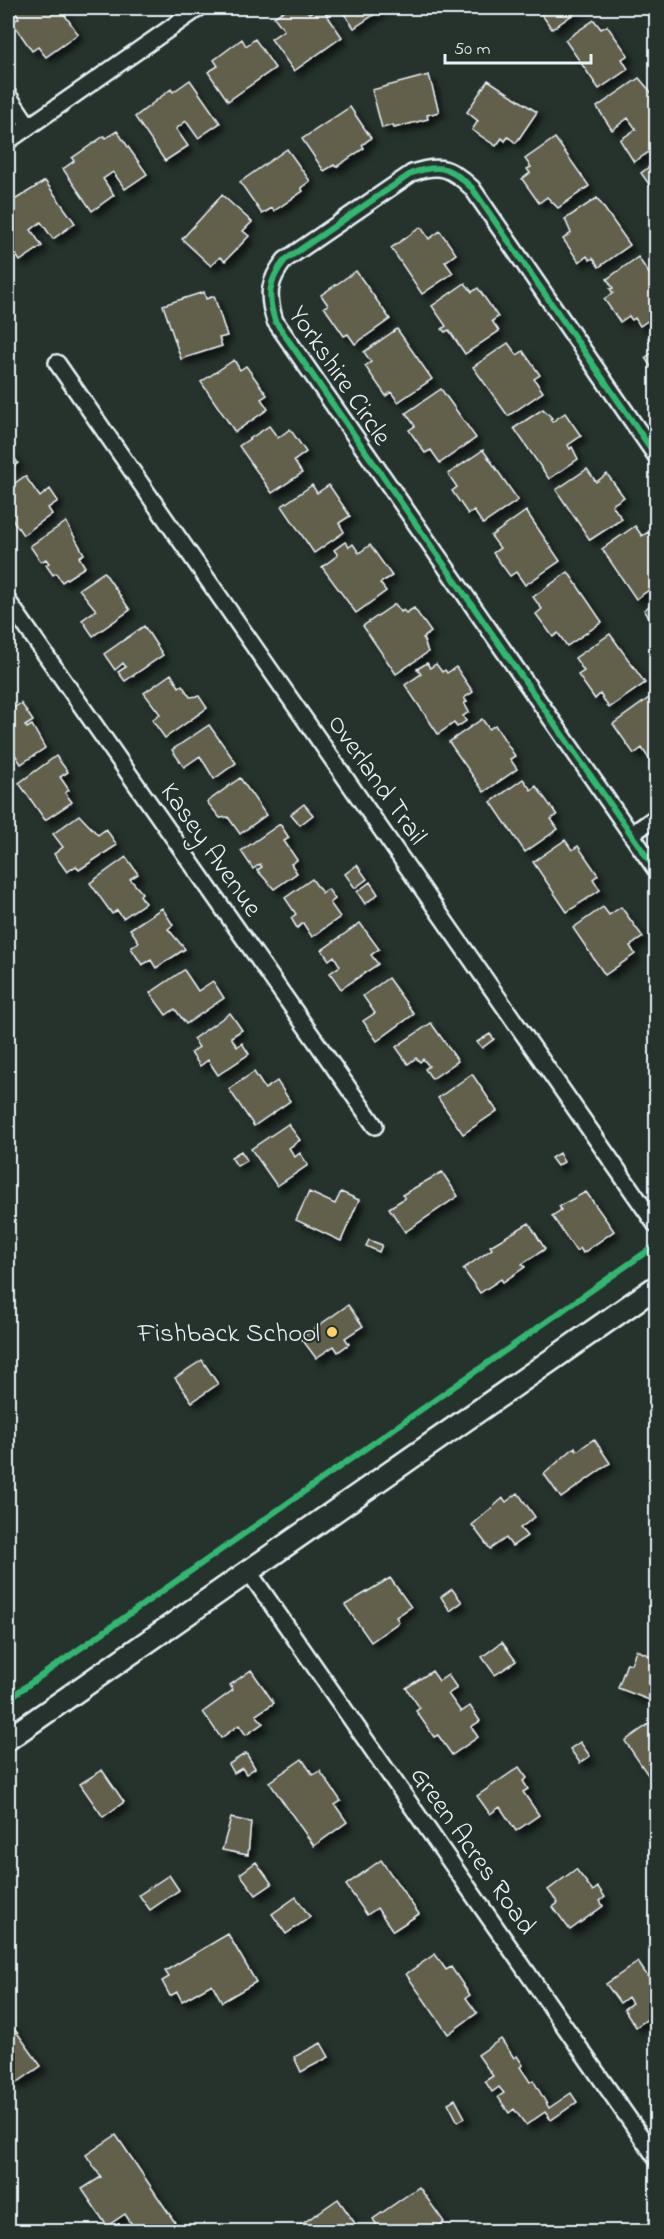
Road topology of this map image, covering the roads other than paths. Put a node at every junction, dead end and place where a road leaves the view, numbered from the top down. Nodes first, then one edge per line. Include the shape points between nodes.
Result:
1 (199, 8) edge
2 (8, 95) edge
3 (29, 126) junction
4 (8, 141) edge
5 (57, 363) dead end
6 (657, 456) edge
7 (8, 601) edge
8 (657, 817) edge
9 (632, 834) junction
10 (657, 870) edge
11 (375, 1126) dead end
12 (657, 1225) edge
13 (657, 1287) edge
14 (249, 1572) junction
15 (8, 1739) edge
16 (657, 2158) edge

1 - 3 street
2 - 3 street
3 - 4 street
5 - 12 street, Overland Trail
6 - 9 street, Yorkshire Circle via 472,188 443,167 412,172 285,260 274,273 269,288 275,321
7 - 11 street, Kasey Avenue
8 - 9 street
9 - 10 street, Yorkshire Circle
13 - 14 main road
14 - 15 main road
14 - 16 street, Green Acres Road

